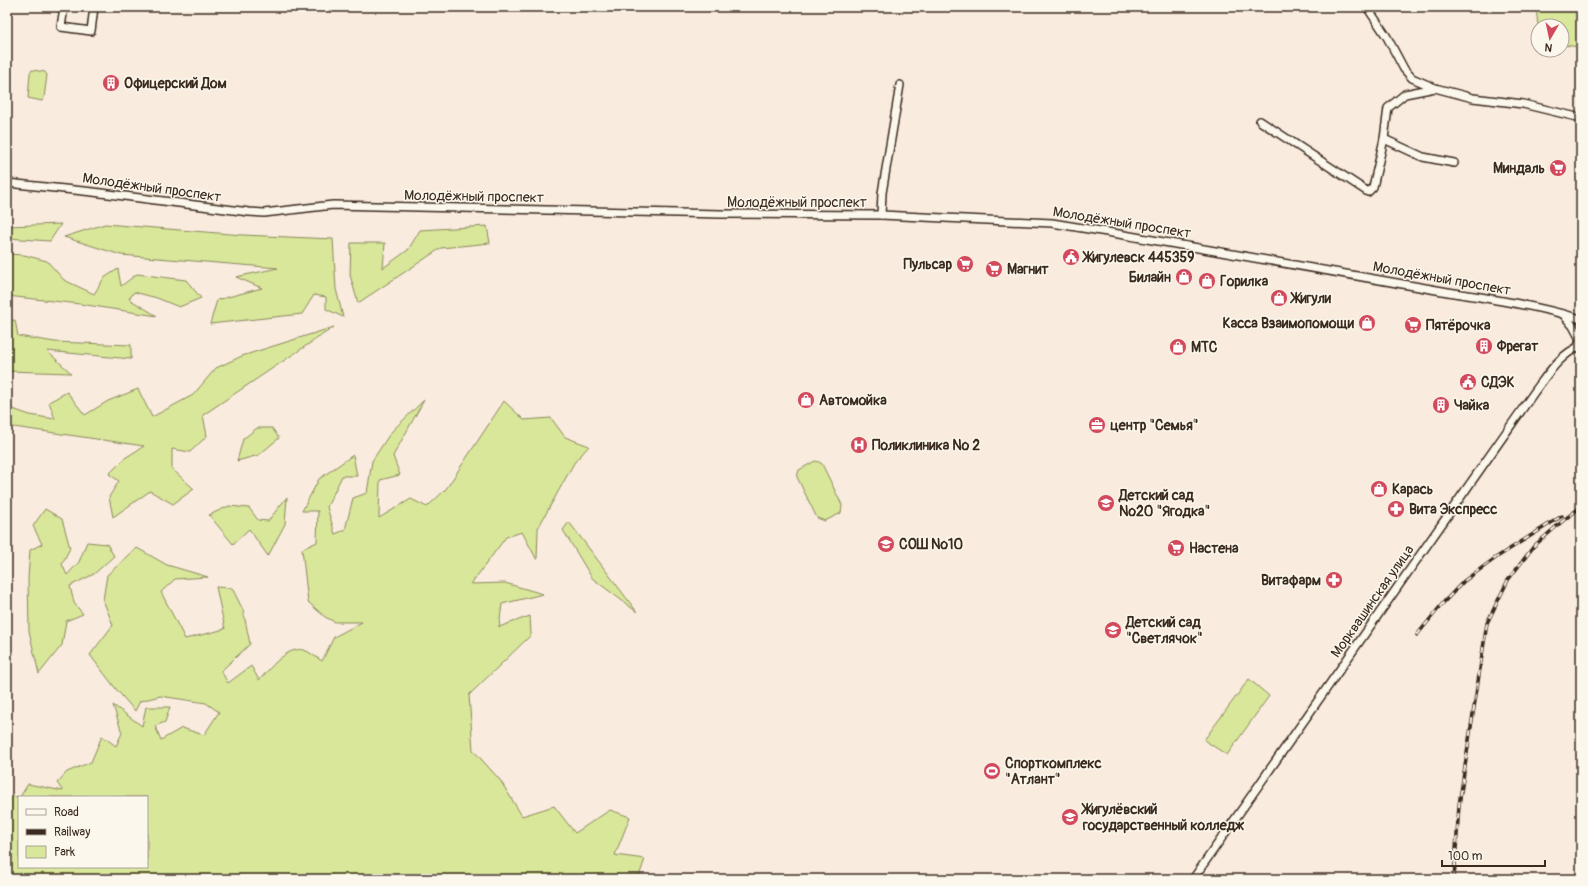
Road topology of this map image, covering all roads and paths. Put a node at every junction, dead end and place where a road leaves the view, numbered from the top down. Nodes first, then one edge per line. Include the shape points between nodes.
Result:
1 (64, 7) edge
2 (94, 7) edge
3 (1367, 7) edge
4 (900, 85) dead end
5 (1434, 88) junction
6 (1581, 118) edge
7 (1260, 121) dead end
8 (1384, 139) junction
9 (1454, 163) dead end
10 (7, 183) edge
11 (880, 215) junction
12 (1563, 314) junction
13 (1581, 319) edge
14 (1579, 347) edge
15 (1193, 879) edge

1 - 2 street via 61,27 91,31
3 - 5 street via 1412,78
4 - 11 street
5 - 6 street via 1473,98 1540,107
5 - 8 street via 1405,94 1388,108
7 - 8 street via 1368,192 1373,187
8 - 9 street via 1423,157
10 - 11 street, Молодёжный проспект via 256,213 333,206
11 - 12 street, Молодёжный проспект via 1069,225 1502,300
12 - 13 street, Молодёжный проспект
12 - 14 street via 1580,339
14 - 15 street, Морквашинская улица via 1561,360 1535,391

